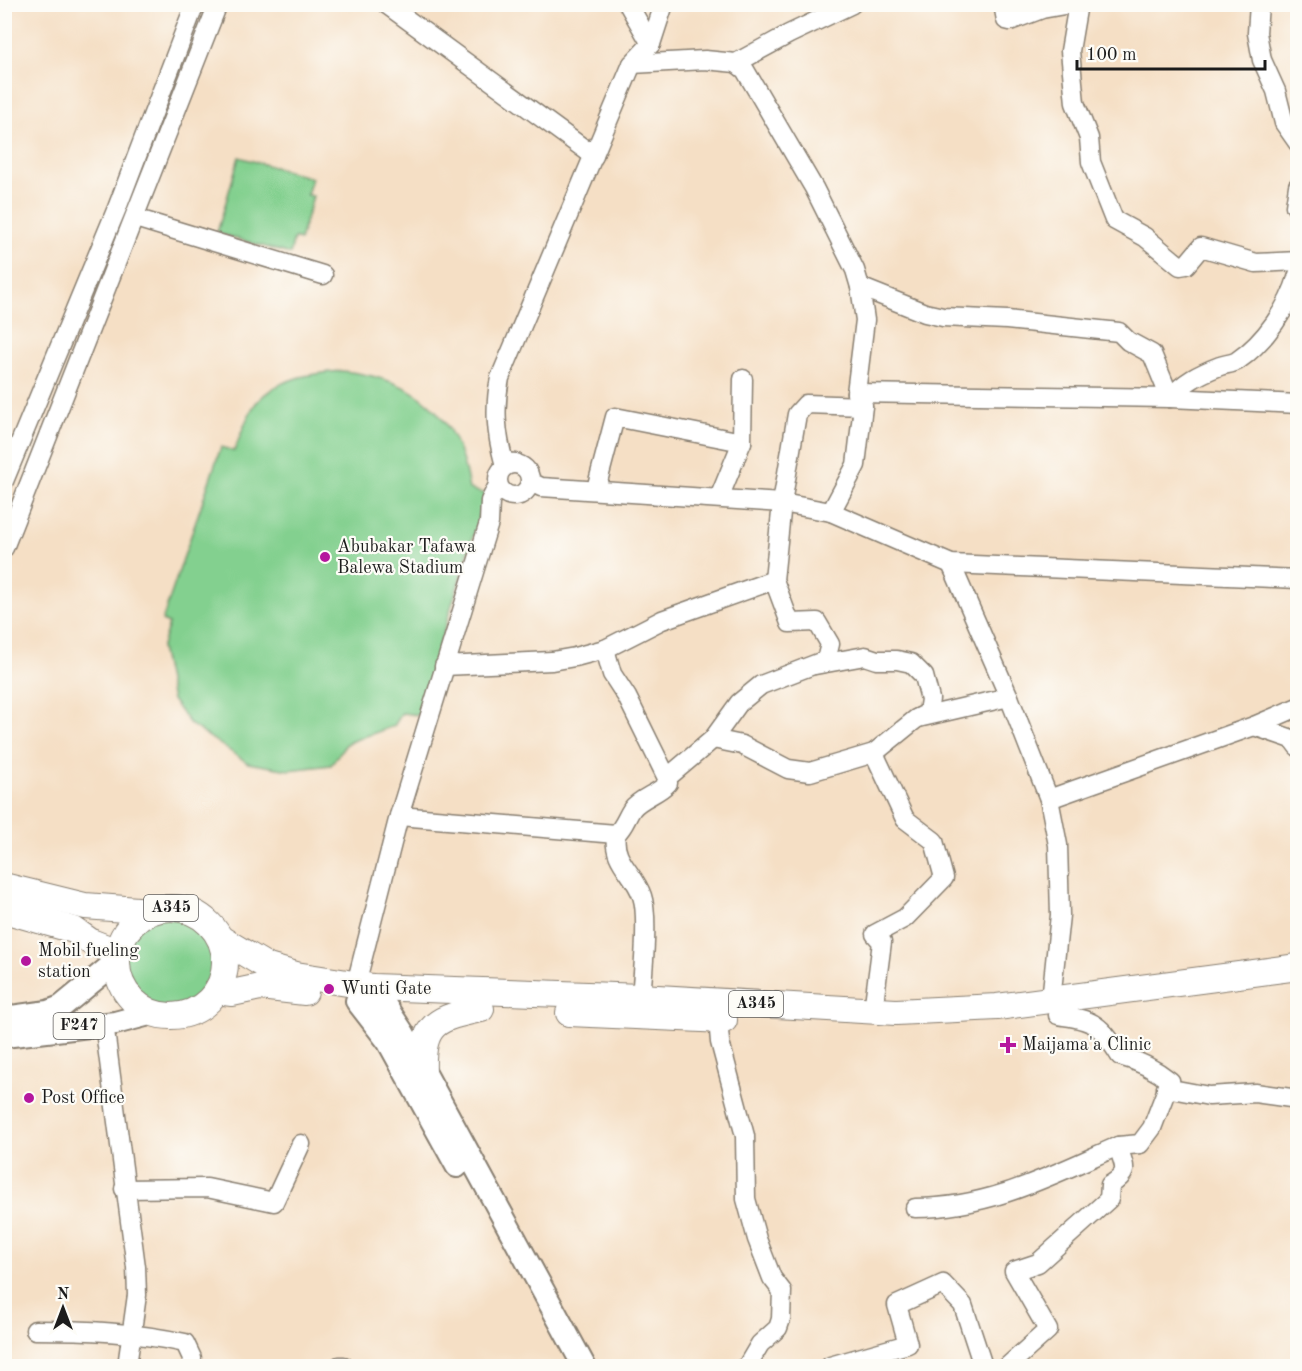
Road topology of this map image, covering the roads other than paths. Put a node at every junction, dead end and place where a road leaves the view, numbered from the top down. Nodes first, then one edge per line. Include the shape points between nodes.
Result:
1 (195, 4) edge
2 (218, 4) edge
3 (386, 4) edge
4 (628, 4) edge
5 (664, 4) edge
6 (852, 4) edge
7 (1003, 4) edge
8 (1070, 4) edge
9 (1077, 4) edge
10 (1259, 4) edge
11 (651, 44) junction
12 (736, 63) junction
13 (632, 64) junction
14 (1298, 143) edge
15 (594, 156) junction
16 (1298, 186) edge
17 (1298, 209) edge
18 (135, 218) junction
19 (1296, 267) edge
20 (323, 275) dead end
21 (860, 286) junction
22 (743, 380) dead end
23 (1170, 398) junction
24 (859, 400) junction
25 (1298, 404) edge
26 (742, 442) junction
27 (515, 473) junction
28 (4, 481) edge
29 (596, 489) junction
30 (719, 498) junction
31 (782, 503) junction
32 (831, 512) junction
33 (489, 523) junction
34 (4, 548) edge
35 (951, 564) junction
36 (1298, 579) edge
37 (774, 580) junction
38 (605, 649) junction
39 (444, 666) junction
40 (807, 666) junction
41 (1009, 697) junction
42 (1298, 707) edge
43 (916, 719) junction
44 (1254, 726) junction
45 (713, 739) junction
46 (1298, 747) edge
47 (874, 753) junction
48 (667, 778) junction
49 (1048, 799) junction
50 (399, 816) junction
51 (616, 834) junction
52 (4, 886) edge
53 (4, 910) edge
54 (151, 911) junction
55 (221, 939) junction
56 (117, 957) junction
57 (1298, 967) edge
58 (1298, 981) edge
59 (217, 991) junction
60 (367, 994) junction
61 (642, 997) junction
62 (1054, 1007) junction
63 (481, 1009) junction
64 (873, 1011) junction
65 (153, 1013) junction
66 (4, 1018) edge
67 (718, 1019) junction
68 (104, 1023) junction
69 (4, 1036) edge
70 (423, 1072) junction
71 (1166, 1088) junction
72 (1298, 1099) edge
73 (301, 1144) dead end
74 (1118, 1146) junction
75 (124, 1189) junction
76 (915, 1208) dead end
77 (35, 1330) dead end
78 (131, 1336) junction
79 (192, 1358) dead end
80 (127, 1366) edge
81 (339, 1366) edge
82 (344, 1366) edge
83 (570, 1366) edge
84 (584, 1366) edge
85 (747, 1366) edge
86 (830, 1366) edge
87 (984, 1366) edge
88 (1008, 1366) edge

1 - 28 street via 117,208
2 - 18 street
3 - 15 street
4 - 11 street
5 - 11 street
6 - 12 street
7 - 8 street via 1006,20 1010,21
9 - 19 street via 1070,51 1075,103 1089,138 1090,162 1114,220 1145,237 1180,266 1186,265 1201,247 1256,263
10 - 14 street via 1257,33 1262,60 1284,123
11 - 13 street
12 - 13 street via 705,60
12 - 21 street via 745,70 814,188
13 - 15 street
15 - 27 street via 500,378 495,412 499,443 496,463
16 - 17 street
18 - 20 street
18 - 34 street
19 - 23 street via 1292,293 1256,344 1236,362 1185,381
21 - 23 street via 943,317 1119,332 1152,354
21 - 24 street via 865,320
22 - 26 street
23 - 24 street
23 - 25 street
24 - 31 street via 806,404 801,408
24 - 32 street via 856,465
26 - 29 street via 615,417
26 - 30 street
27 - 29 street via 541,487
27 - 33 street via 490,501
27 - 33 street via 504,493 514,496
29 - 30 street
30 - 31 street
31 - 32 street
31 - 37 street
32 - 35 street
33 - 39 street
35 - 36 street
35 - 41 street
37 - 38 street via 662,620
37 - 40 street via 790,623 816,622 830,644 826,660
38 - 39 street via 552,661
38 - 48 street via 612,674
39 - 50 street
40 - 43 street via 865,656 911,663 924,676 930,699 928,713
40 - 45 street via 761,685 734,709
41 - 43 street
41 - 49 street
42 - 44 street
43 - 47 street
44 - 46 street via 1292,739
44 - 49 street
45 - 47 street via 742,745 774,764 801,772
45 - 48 street
47 - 64 street via 905,819 934,841 944,878 905,918 875,934 882,942
48 - 51 street via 668,783 661,791 633,808
49 - 62 street via 1058,845 1060,915
50 - 51 street
50 - 60 street
51 - 61 street via 614,848 642,896
52 - 54 highway, A345 via 85,906
53 - 56 highway via 74,930
54 - 55 highway, A345 via 192,911 204,918
54 - 56 highway, A345 via 129,927
55 - 59 highway via 225,966
55 - 60 highway, A345 via 268,967
56 - 65 highway via 123,987 141,1007
56 - 66 main road, F247 via 61,1007
57 - 62 highway, A345
58 - 62 highway, A345
59 - 60 highway, A345 via 232,993 274,987
59 - 65 highway via 189,1013
60 - 61 highway, A345
60 - 63 highway, A345
60 - 70 main road
60 - 83 main road via 388,1041
61 - 64 highway, A345
62 - 64 highway, A345
62 - 67 highway, A345 via 995,1024 905,1028
62 - 71 street via 1086,1018 1105,1033 1120,1056 1149,1067 1170,1082
63 - 67 highway, A345
63 - 70 highway via 436,1022 423,1044
65 - 68 main road, F247
67 - 85 street via 720,1042 745,1136 746,1199 772,1278 782,1291 778,1328 760,1344
68 - 69 main road, F247
68 - 75 street
70 - 84 main road
71 - 72 street via 1209,1096 1255,1093
71 - 74 street via 1152,1128 1140,1144
73 - 75 street via 274,1202 207,1188
74 - 76 street via 1005,1195 949,1208
74 - 88 street via 1125,1171 1123,1177 1110,1185 1108,1199 1038,1263 1014,1271 1048,1330
75 - 78 street via 137,1295
77 - 78 street via 101,1330
78 - 79 street via 185,1343
78 - 80 street
81 - 82 street
86 - 87 street via 908,1344 897,1305 943,1284 963,1305

